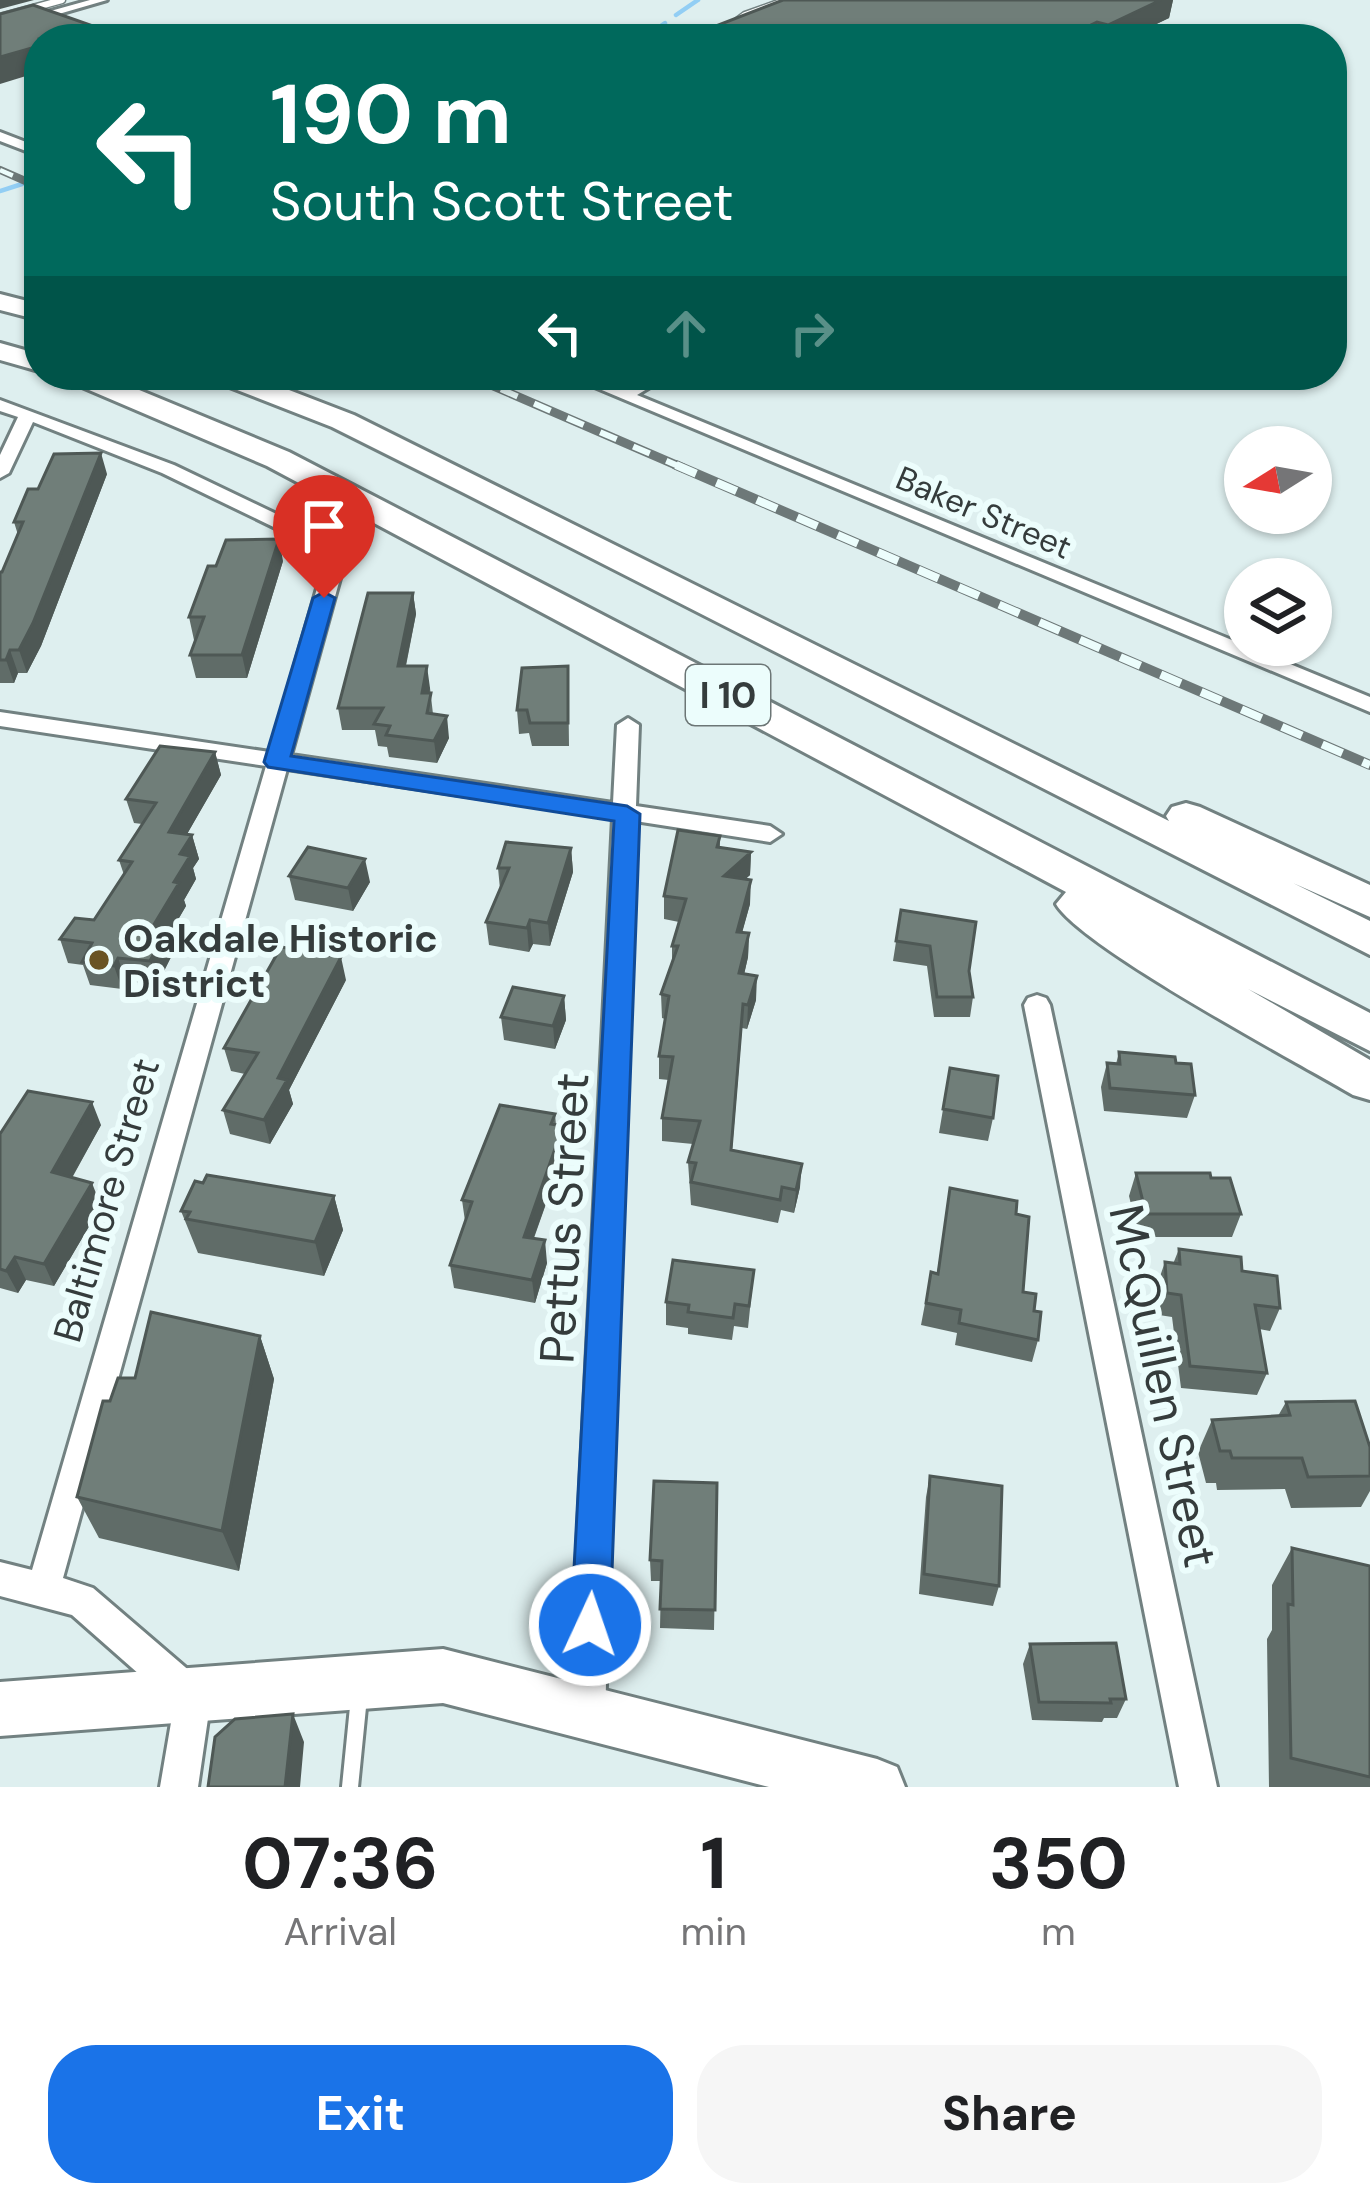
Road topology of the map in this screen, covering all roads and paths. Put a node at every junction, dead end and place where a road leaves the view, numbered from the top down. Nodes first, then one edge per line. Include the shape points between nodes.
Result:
1 (62, 0) edge
2 (102, 0) edge
3 (787, 0) edge
4 (0, 17) edge
5 (733, 24) edge
6 (0, 28) edge
7 (113, 390) edge
8 (262, 390) edge
9 (610, 390) edge
10 (635, 390) edge
11 (624, 396) junction
12 (0, 405) edge
13 (28, 414) junction
14 (0, 473) edge
15 (1370, 705) edge
16 (0, 719) edge
17 (628, 725) dead end
18 (1006, 755) junction
19 (277, 762) junction
20 (939, 806) junction
21 (627, 814) junction
22 (770, 834) dead end
23 (1370, 902) edge
24 (1370, 940) edge
25 (1037, 1005) dead end
26 (1370, 1034) edge
27 (1370, 1082) edge
28 (0, 1580) edge
29 (43, 1590) junction
30 (360, 1683) junction
31 (193, 1698) junction
32 (0, 1709) edge
33 (586, 1714) junction
34 (179, 1787) edge
35 (350, 1787) edge
36 (878, 1787) edge
37 (1198, 1787) edge

1 - 4 lane
2 - 6 street
3 - 5 lane
7 - 20 highway, I 10 via 278,459
8 - 18 highway, I 10 via 362,430
9 - 11 street, Baker Street
10 - 11 street
11 - 15 street, Baker Street
12 - 13 street
13 - 14 street
13 - 19 street, Baltimore Street via 138,455 330,548 336,557
16 - 19 street
17 - 21 street, Pettus Street
18 - 23 highway via 1147,797
18 - 24 highway, I 10
19 - 21 street
19 - 29 street, Baltimore Street
20 - 26 highway, I 10
20 - 27 highway via 1134,944
21 - 22 street
21 - 33 street, Pettus Street
25 - 37 street, McQuillen Street
28 - 29 street
29 - 31 street via 81,1600
30 - 31 main road
30 - 33 main road via 443,1676
30 - 35 lane
31 - 32 main road
31 - 34 street
33 - 36 main road

